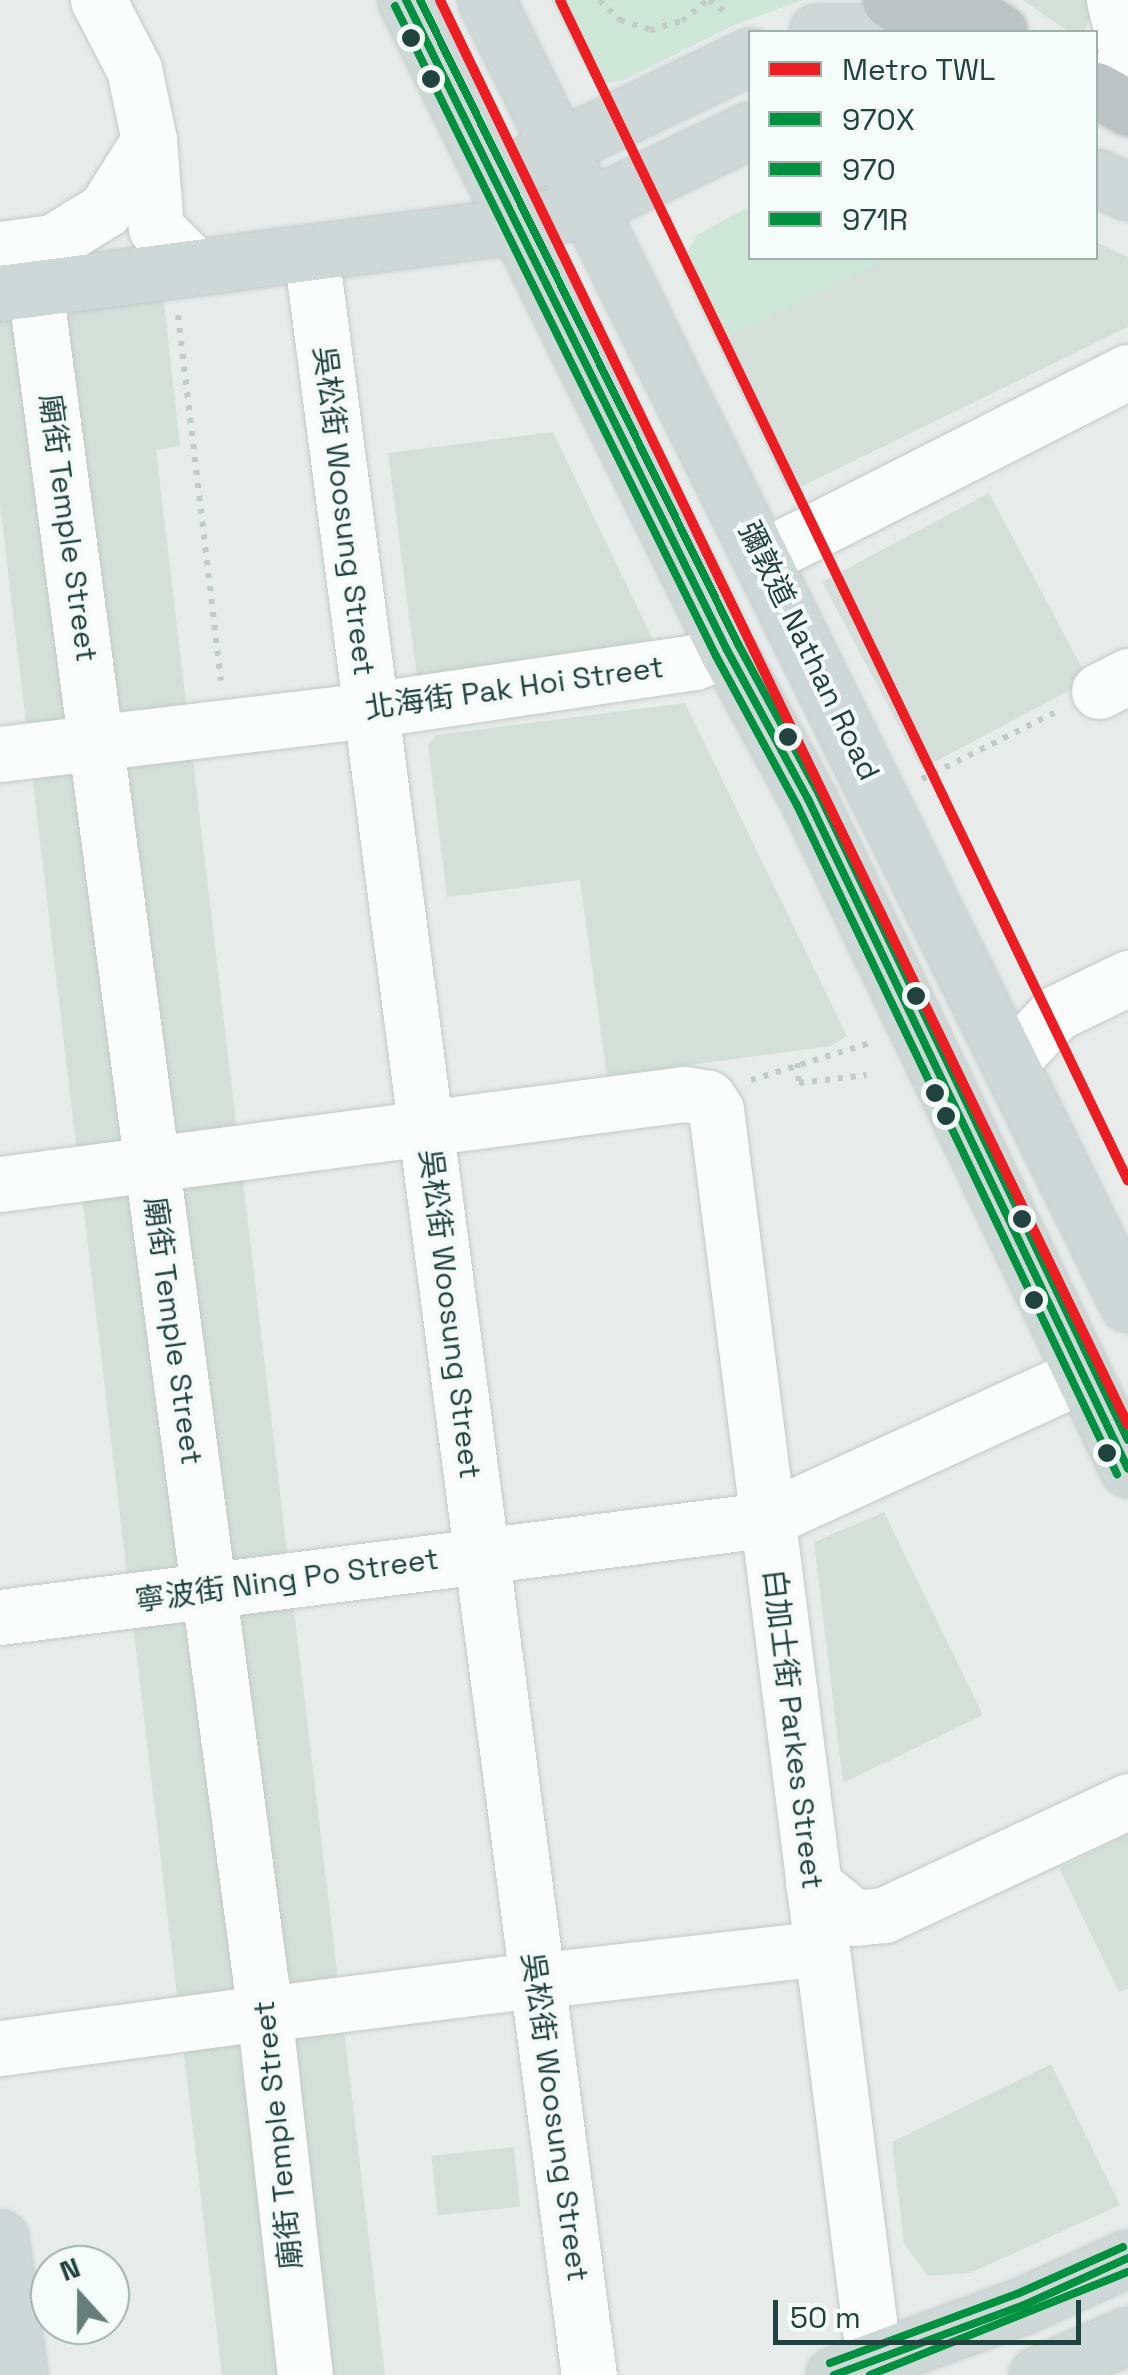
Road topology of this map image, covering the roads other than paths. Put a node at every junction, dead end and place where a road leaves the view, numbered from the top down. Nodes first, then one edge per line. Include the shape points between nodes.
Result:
1 (98, 0) edge
2 (406, 0) edge
3 (486, 0) edge
4 (890, 0) edge
5 (950, 0) edge
6 (966, 0) edge
7 (1114, 0) edge
8 (937, 30) edge
9 (997, 30) edge
10 (1014, 30) edge
11 (742, 41) edge
12 (1109, 97) edge
13 (748, 131) edge
14 (149, 140) junction
15 (1128, 145) edge
16 (561, 146) junction
17 (1098, 178) edge
18 (1128, 192) edge
19 (508, 201) junction
20 (589, 207) junction
21 (311, 253) junction
22 (12, 277) edge
23 (186, 285) junction
24 (1128, 372) edge
25 (763, 557) junction
26 (727, 650) junction
27 (370, 710) junction
28 (96, 741) junction
29 (0, 754) edge
30 (1128, 978) edge
31 (1011, 1062) junction
32 (426, 1128) junction
33 (151, 1163) junction
34 (0, 1184) edge
35 (1128, 1304) edge
36 (1082, 1375) junction
37 (1128, 1469) edge
38 (765, 1520) junction
39 (481, 1554) junction
40 (208, 1592) junction
41 (0, 1617) edge
42 (1128, 1801) edge
43 (813, 1884) junction
44 (804, 1950) dead end
45 (0, 2048) edge
46 (0, 2238) edge
47 (1128, 2258) edge
48 (1128, 2335) edge
49 (854, 2368) edge
50 (18, 2375) edge
51 (305, 2375) edge
52 (589, 2375) edge
53 (1037, 2375) edge

1 - 14 street via 134,68
2 - 19 main road
3 - 16 main road, 彌敦道 Nathan Road
4 - 8 highway
5 - 9 highway
6 - 10 main road
7 - 12 street via 1128,56
11 - 16 main road
12 - 15 highway
13 - 20 main road
14 - 22 street via 105,210
14 - 23 street via 156,228
16 - 19 main road
16 - 20 main road, 彌敦道 Nathan Road
17 - 18 main road
19 - 20 main road
19 - 21 main road
19 - 26 main road
20 - 25 main road, 彌敦道 Nathan Road
21 - 23 main road
21 - 27 street, 吳松街 Woosung Street
22 - 23 main road
22 - 28 street, 廟街 Temple Street
24 - 25 street
25 - 31 main road, 彌敦道 Nathan Road
26 - 27 street, 北海街 Pak Hoi Street via 694,662
26 - 36 main road via 834,852
27 - 28 street, 北海街 Pak Hoi Street
27 - 32 street, 吳松街 Woosung Street
28 - 29 street, 北海街 Pak Hoi Street
28 - 33 street, 廟街 Temple Street
30 - 31 street via 1056,1013
31 - 35 main road, 彌敦道 Nathan Road
32 - 33 street
32 - 38 street, 白加士街 Parkes Street via 722,1092 716,1110
32 - 39 street, 吳松街 Woosung Street
33 - 34 street
33 - 40 street, 廟街 Temple Street
36 - 37 main road
36 - 38 street, 寧波街 Ning Po Street
38 - 39 street, 寧波街 Ning Po Street
38 - 43 street, 白加士街 Parkes Street
39 - 40 street, 寧波街 Ning Po Street
39 - 52 street, 吳松街 Woosung Street
40 - 41 street, 寧波街 Ning Po Street
40 - 51 street, 廟街 Temple Street
42 - 43 street via 884,1915 855,1918
43 - 49 street, 白加士街 Parkes Street
44 - 45 street
46 - 50 main road
47 - 49 main road
48 - 53 main road

